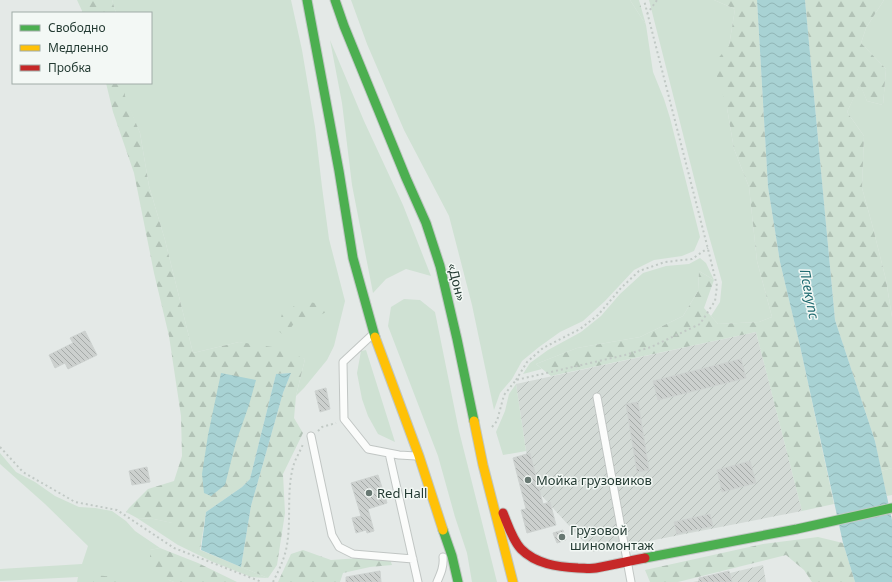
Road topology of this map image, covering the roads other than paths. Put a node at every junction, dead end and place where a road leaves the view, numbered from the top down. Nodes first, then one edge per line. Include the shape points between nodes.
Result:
1 (307, 0) edge
2 (335, 0) edge
3 (374, 334) junction
4 (597, 397) dead end
5 (311, 436) road end
6 (389, 453) junction
7 (419, 456) junction
8 (482, 466) junction
9 (430, 490) junction
10 (892, 508) edge
11 (413, 559) junction
12 (627, 562) junction
13 (595, 568) junction
14 (577, 576) dead end
15 (418, 582) edge
16 (437, 582) edge
17 (458, 582) edge
18 (513, 582) edge
19 (631, 582) edge

1 - 3 main road via 353,258
2 - 8 main road, «Дон» via 426,223 440,266
3 - 6 lane via 343,362 344,419 368,449
3 - 7 main road
4 - 12 lane
5 - 11 lane via 332,535 339,548 353,554
6 - 7 lane
6 - 11 lane
7 - 9 main road
8 - 13 main road via 513,538 523,552 544,564
8 - 18 main road, «Дон»
9 - 16 lane via 443,556 442,572
9 - 17 main road
10 - 12 main road
11 - 15 lane
12 - 13 main road
12 - 19 lane
13 - 14 main road

